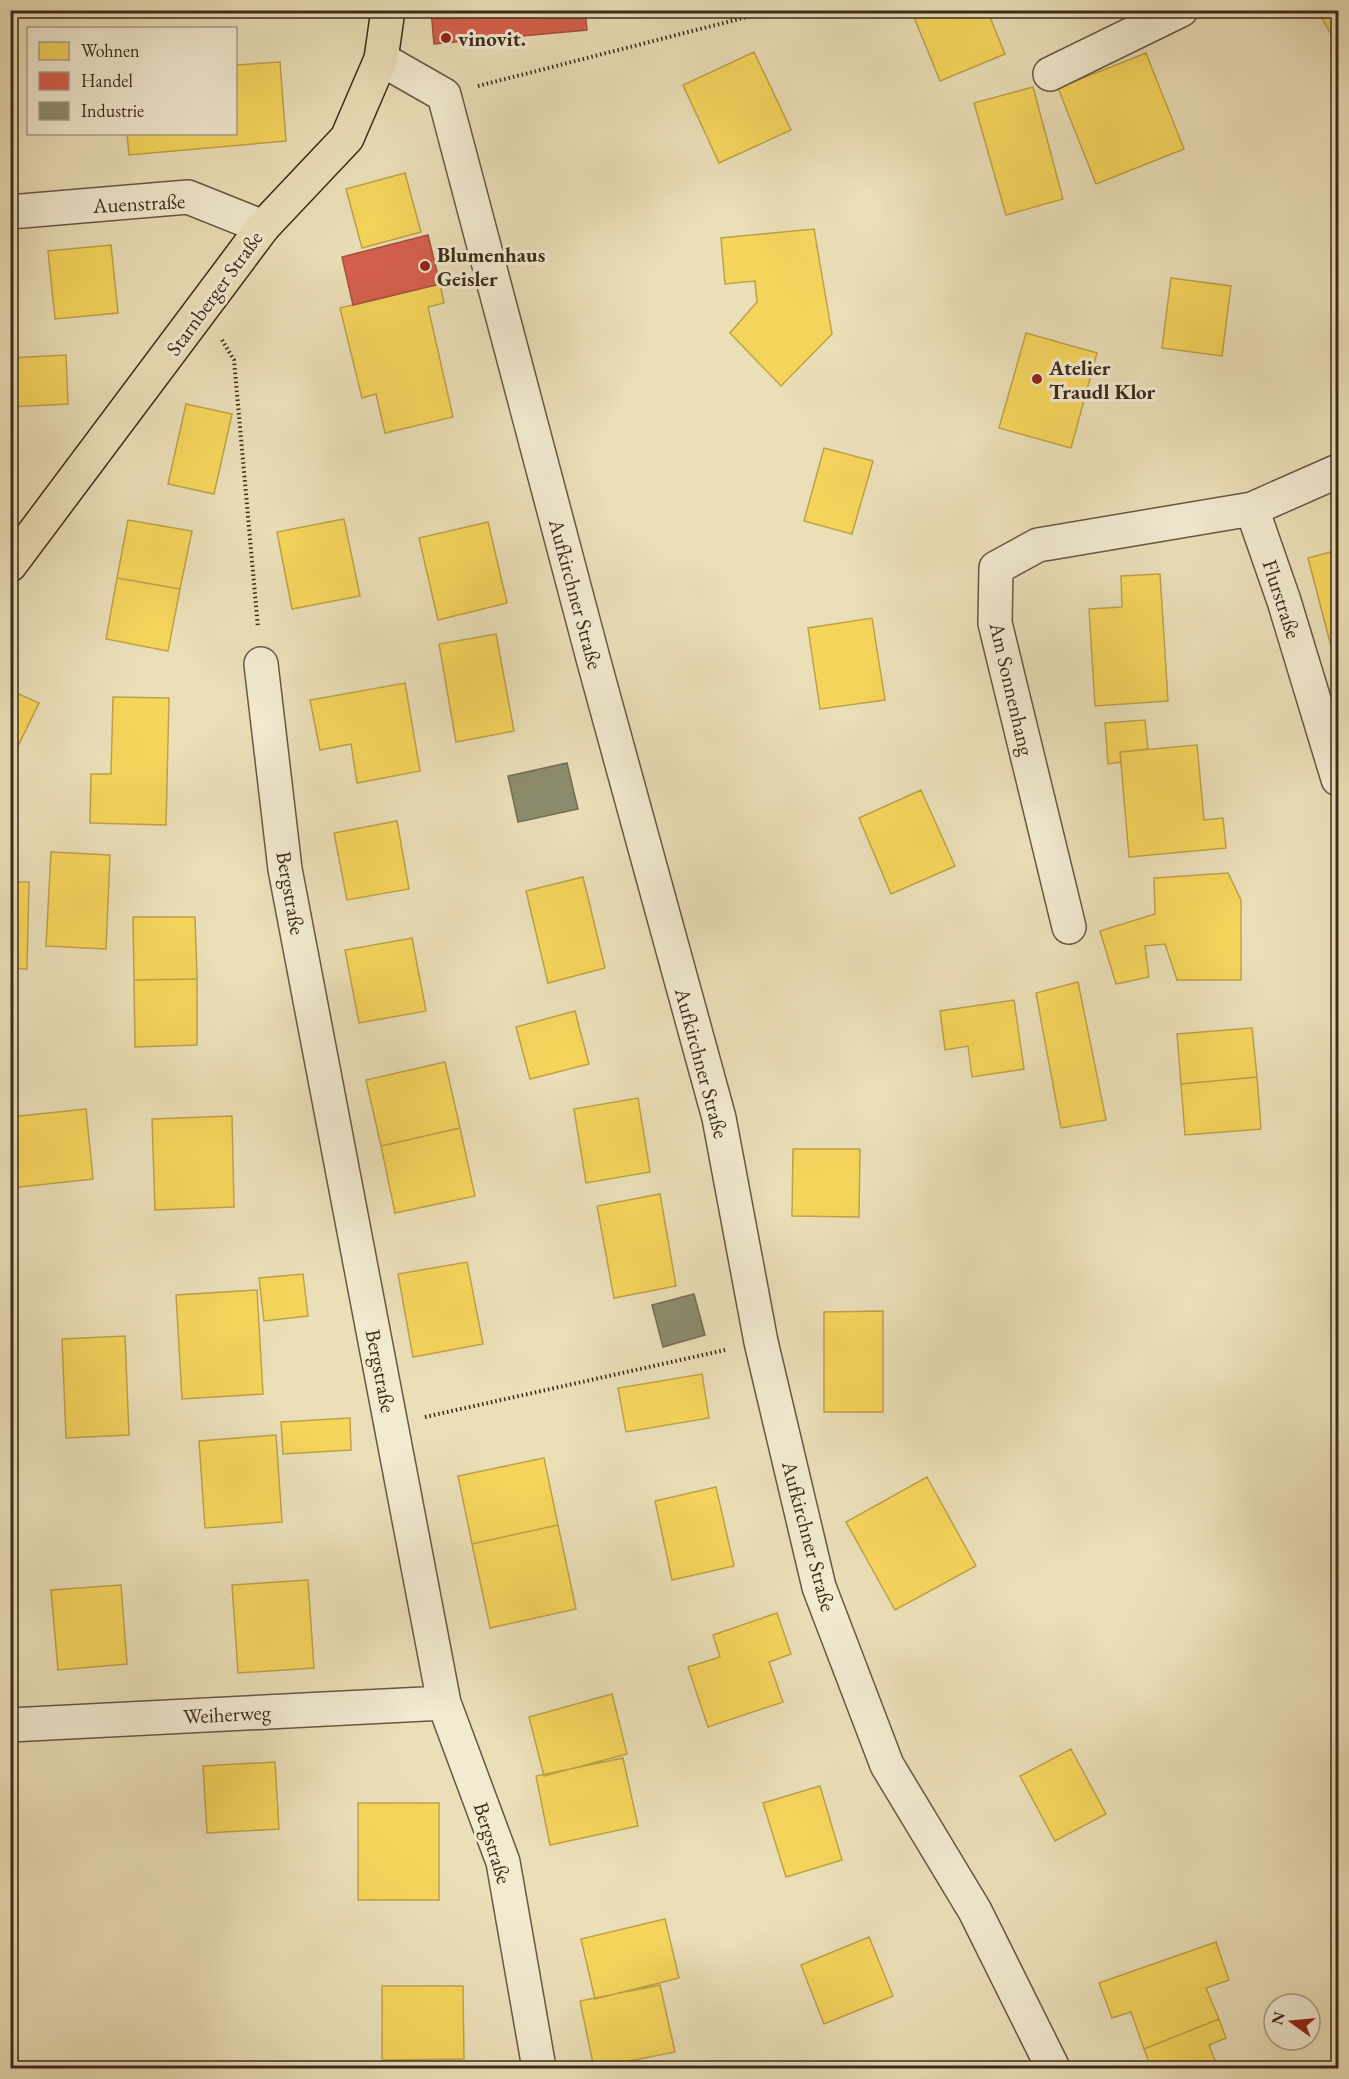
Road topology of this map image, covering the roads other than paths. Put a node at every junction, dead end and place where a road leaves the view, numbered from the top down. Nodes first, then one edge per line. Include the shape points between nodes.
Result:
1 (388, 10) edge
2 (1181, 10) edge
3 (381, 59) junction
4 (1050, 74) dead end
5 (10, 212) edge
6 (263, 227) junction
7 (1338, 471) edge
8 (1252, 509) junction
9 (10, 565) edge
10 (261, 664) road end
11 (1338, 779) edge
12 (1069, 927) dead end
13 (444, 1703) junction
14 (10, 1725) edge
15 (539, 2068) edge
16 (1053, 2068) edge

1 - 3 main road, Starnberger Straße
2 - 4 street
3 - 6 main road, Starnberger Straße via 347,138
3 - 16 street, Aufkirchner Straße via 444,95 719,1118 761,1342 819,1587 887,1765 975,1911
5 - 6 street, Auenstraße via 188,197
6 - 9 main road, Starnberger Straße
7 - 8 street
8 - 11 street, Flurstraße
8 - 12 street, Am Sonnenhang via 1038,545 996,568 995,622
10 - 13 street, Bergstraße via 285,869
13 - 14 street, Weiherweg
13 - 15 street, Bergstraße via 503,1862

